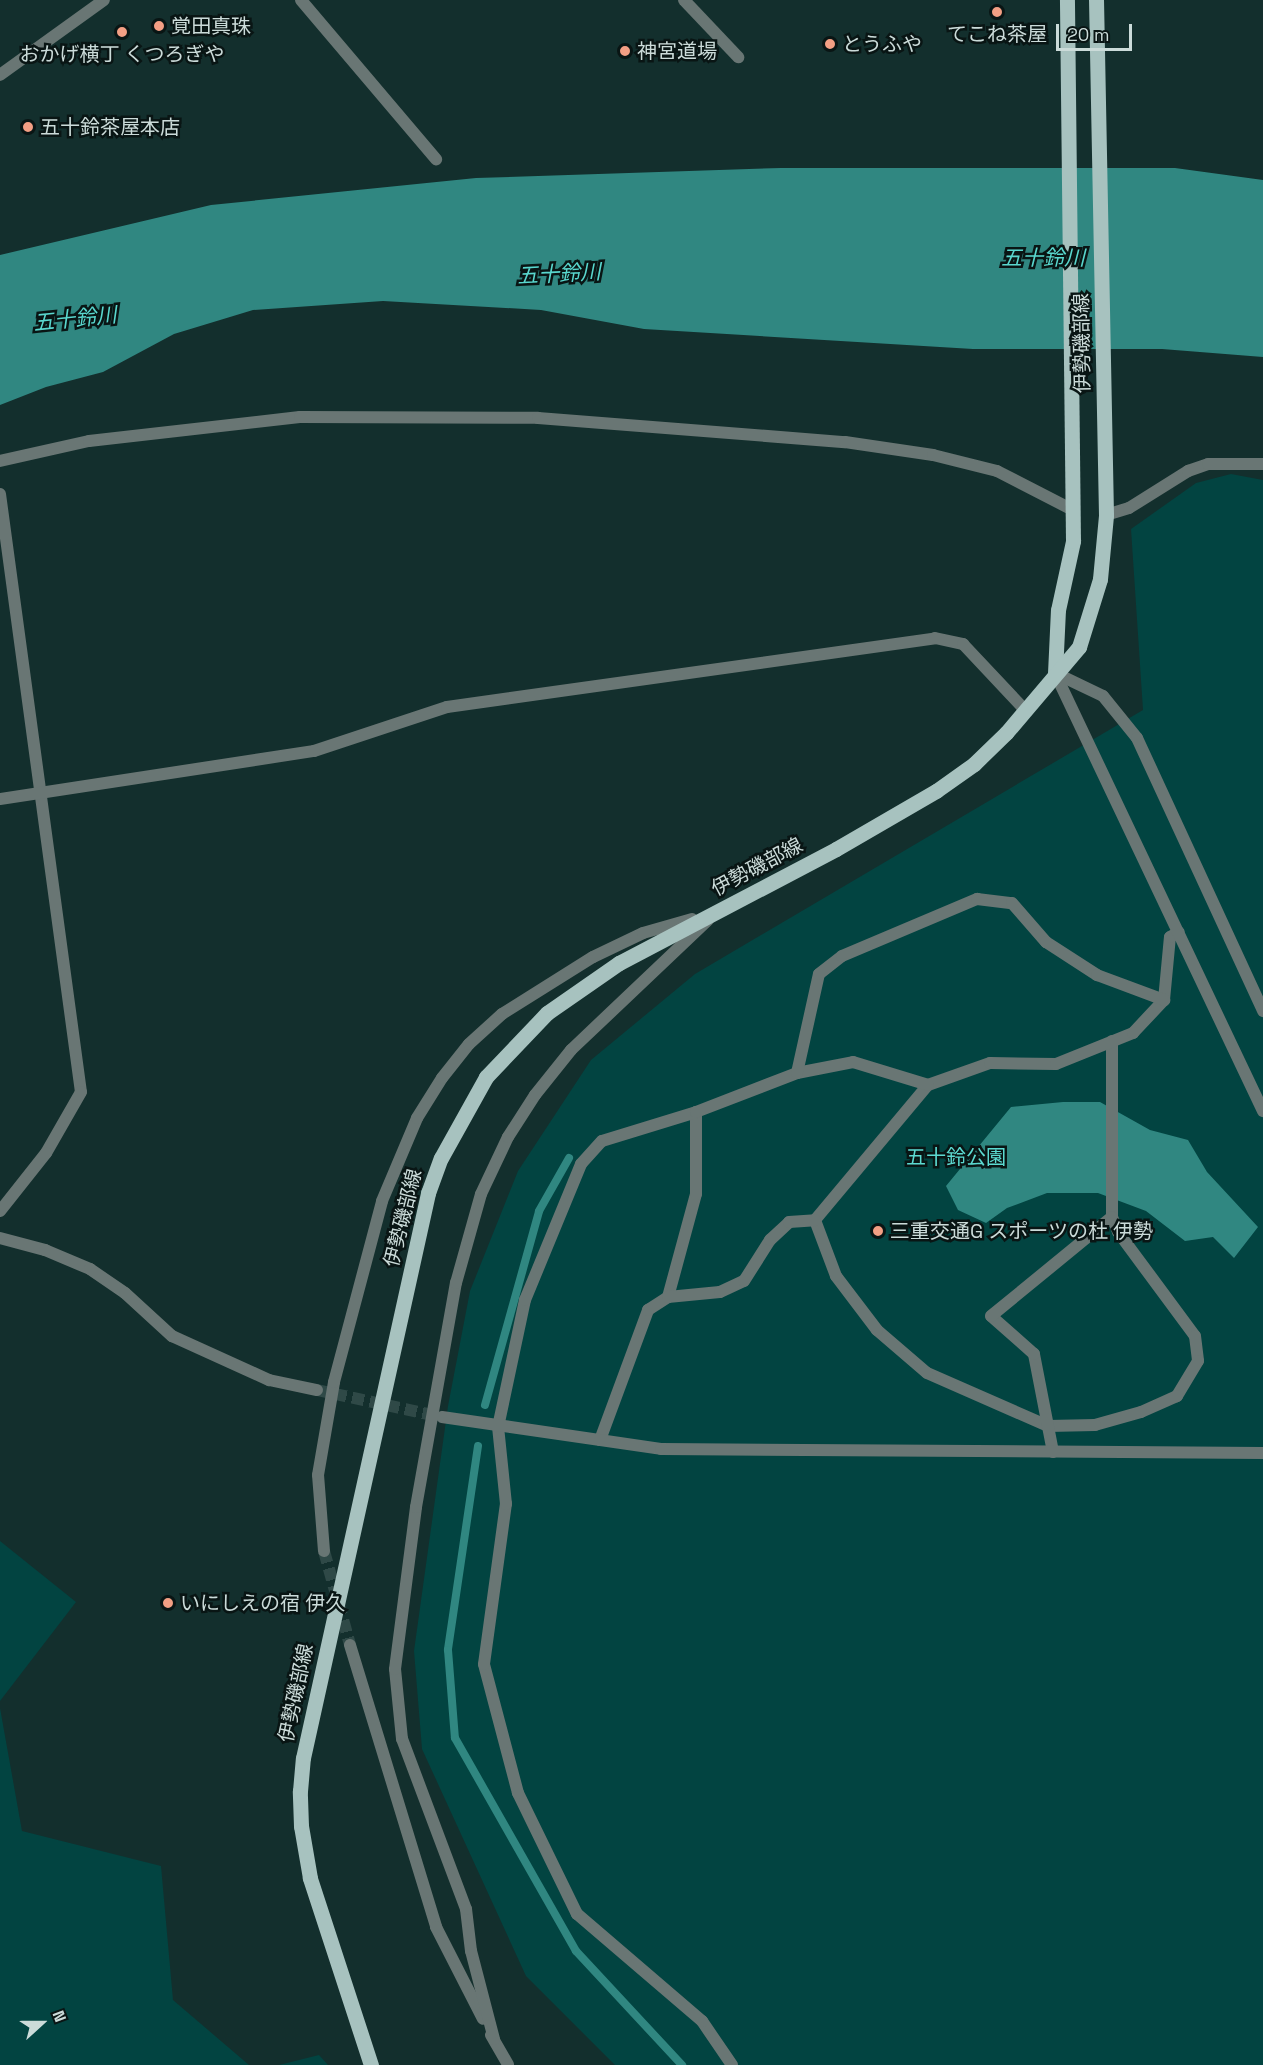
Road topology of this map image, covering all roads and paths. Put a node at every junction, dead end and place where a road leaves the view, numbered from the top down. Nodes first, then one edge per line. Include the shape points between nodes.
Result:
1 (104, 0) edge
2 (301, 0) edge
3 (684, 0) edge
4 (1067, 0) edge
5 (1096, 0) edge
6 (738, 57) dead end
7 (0, 75) edge
8 (436, 159) dead end
9 (0, 460) edge
10 (1263, 464) edge
11 (0, 494) edge
12 (1073, 510) junction
13 (1106, 515) junction
14 (1055, 673) junction
15 (1026, 711) junction
16 (40, 791) junction
17 (0, 800) edge
18 (716, 913) junction
19 (1179, 932) junction
20 (1164, 1000) junction
21 (1263, 1011) edge
22 (1112, 1041) junction
23 (797, 1073) junction
24 (928, 1085) junction
25 (1263, 1111) edge
26 (696, 1112) junction
27 (0, 1211) edge
28 (1112, 1217) junction
29 (814, 1220) junction
30 (0, 1238) edge
31 (668, 1297) junction
32 (317, 1390) tunnel mouth
33 (442, 1416) tunnel mouth
34 (1048, 1426) junction
35 (498, 1427) junction
36 (600, 1440) junction
37 (1053, 1452) junction
38 (1263, 1453) edge
39 (324, 1551) tunnel mouth
40 (350, 1645) tunnel mouth
41 (494, 2039) junction
42 (371, 2065) edge
43 (508, 2065) edge
44 (732, 2065) edge

1 - 7 street
2 - 8 street
3 - 6 street
4 - 12 main road, 伊勢磯部線
5 - 13 main road, 伊勢磯部線
9 - 12 street via 89,441 300,417 538,418 845,442 933,455 997,471
10 - 13 street via 1208,464 1188,471 1129,508
11 - 16 street
12 - 14 main road, 伊勢磯部線 via 1073,541 1058,610
13 - 14 main road, 伊勢磯部線 via 1100,579 1090,618 1079,647
14 - 15 main road, 伊勢磯部線
14 - 19 street
14 - 21 street via 1103,696 1137,738
15 - 16 street via 963,644 935,638 447,707 314,751
15 - 18 main road, 伊勢磯部線 via 974,764 936,791
16 - 17 street
16 - 27 street via 81,1092 46,1153
18 - 39 street via 643,933 543,985 486,1029 442,1078 398,1157 358,1283 321,1440 319,1511
18 - 41 street via 571,1050 535,1095 508,1137 481,1194 456,1282 416,1507 395,1668 402,1738 466,1909 471,1951
18 - 42 main road, 伊勢磯部線 via 619,963 547,1013 526,1033 486,1077 441,1158 428,1193 303,1758 300,1791 301,1826 310,1878
19 - 20 street via 1170,937
19 - 25 street
20 - 22 street via 1133,1033
20 - 23 street via 1097,975 1046,942 1011,903 978,899 842,956 819,974
22 - 24 street via 1056,1064 990,1064
22 - 28 street
23 - 24 street via 853,1062
23 - 26 street
24 - 29 street
26 - 31 street via 696,1194
26 - 35 street via 602,1141 581,1164 525,1300
28 - 34 street via 992,1316 1034,1354
28 - 34 street via 1118,1232 1195,1336 1198,1360 1177,1396 1141,1412 1095,1425
29 - 31 street via 789,1222 770,1240 744,1281 720,1292
29 - 34 street via 836,1276 877,1330 927,1373
30 - 32 street via 45,1250 90,1269 172,1336 269,1380
31 - 36 street via 648,1310
33 - 35 street
34 - 37 street
35 - 36 street
35 - 44 street via 506,1504 484,1664 518,1793 577,1914 702,2021
36 - 37 street via 661,1449
37 - 38 street
40 - 41 street via 436,1927
41 - 43 street

